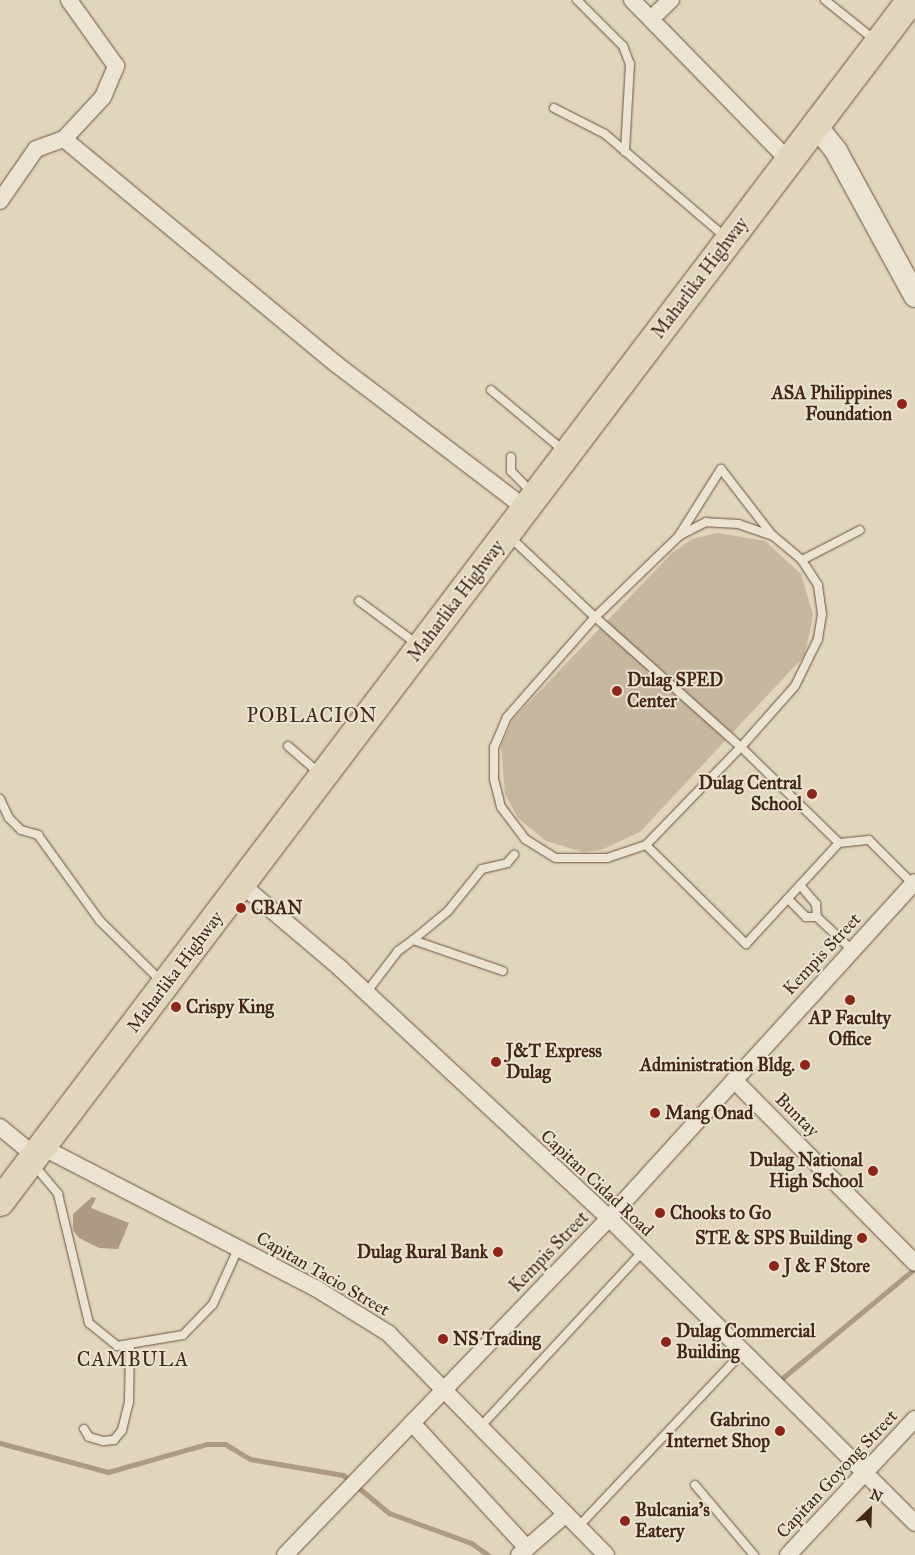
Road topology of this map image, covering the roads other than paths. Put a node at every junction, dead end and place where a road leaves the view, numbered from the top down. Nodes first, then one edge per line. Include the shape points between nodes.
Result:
1 (69, 0) edge
2 (577, 0) edge
3 (632, 0) edge
4 (672, 0) edge
5 (825, 0) edge
6 (911, 0) edge
7 (651, 19) junction
8 (878, 43) junction
9 (554, 108) dead end
10 (816, 126) junction
11 (64, 139) junction
12 (625, 152) junction
13 (789, 161) junction
14 (0, 201) edge
15 (730, 240) junction
16 (915, 296) edge
17 (491, 390) dead end
18 (567, 454) junction
19 (511, 457) dead end
20 (531, 502) junction
21 (860, 530) dead end
22 (506, 534) junction
23 (679, 536) junction
24 (773, 536) junction
25 (802, 560) junction
26 (359, 601) dead end
27 (596, 617) junction
28 (421, 647) junction
29 (288, 746) dead end
30 (740, 747) junction
31 (323, 776) junction
32 (0, 800) edge
33 (839, 843) junction
34 (646, 846) junction
35 (514, 855) dead end
36 (914, 883) edge
37 (241, 884) junction
38 (800, 885) junction
39 (788, 899) junction
40 (817, 917) junction
41 (413, 940) junction
42 (852, 950) junction
43 (503, 971) dead end
44 (165, 984) junction
45 (366, 993) junction
46 (734, 1080) junction
47 (0, 1127) edge
48 (36, 1155) junction
49 (0, 1202) edge
50 (608, 1218) junction
51 (238, 1249) junction
52 (642, 1252) junction
53 (915, 1263) edge
54 (130, 1347) junction
55 (742, 1353) junction
56 (445, 1389) junction
57 (915, 1420) edge
58 (412, 1424) junction
59 (481, 1426) junction
60 (84, 1429) dead end
61 (863, 1475) junction
62 (695, 1485) dead end
63 (566, 1514) junction
64 (915, 1523) edge
65 (578, 1527) junction
66 (523, 1551) edge
67 (285, 1555) edge
68 (606, 1555) edge
69 (754, 1555) edge
70 (788, 1555) edge

1 - 11 street via 116,66 103,97
2 - 12 lane via 623,46 630,64
3 - 7 street
4 - 7 street
5 - 8 lane
6 - 8 highway, Maharlika Highway
7 - 13 street
8 - 10 highway, Maharlika Highway
9 - 12 lane via 605,134
10 - 13 highway, Maharlika Highway
10 - 16 street via 836,151
11 - 14 street via 36,149
11 - 20 street via 344,370
12 - 15 lane
13 - 15 highway, Maharlika Highway
15 - 18 highway, Maharlika Highway
17 - 18 lane
18 - 20 highway, Maharlika Highway
19 - 20 lane via 511,471
20 - 22 highway, Maharlika Highway
21 - 25 lane
22 - 27 lane
22 - 28 highway, Maharlika Highway
23 - 24 lane via 706,522 739,524
23 - 24 lane via 721,469
23 - 27 lane
24 - 25 lane
25 - 30 lane via 818,586 822,614 818,639 795,686
26 - 28 lane
27 - 30 lane
27 - 34 lane via 507,718 494,746 494,779 501,807 525,839 556,858 607,858
28 - 31 highway, Maharlika Highway
29 - 31 lane
30 - 33 lane
30 - 34 lane
31 - 37 highway, Maharlika Highway
32 - 44 lane via 21,830 38,835 100,921
33 - 36 lane via 869,840
33 - 38 lane
34 - 39 lane via 746,944
35 - 41 lane via 507,863 482,869 448,911
36 - 42 street, Kempis Street
37 - 44 highway, Maharlika Highway
37 - 45 street, Capitan Cidad Road
38 - 39 lane
38 - 40 lane via 816,904
39 - 40 lane via 806,917
40 - 42 lane
41 - 43 lane
41 - 45 lane via 398,951
42 - 46 street, Kempis Street
44 - 48 highway, Maharlika Highway
45 - 50 street, Capitan Cidad Road
46 - 50 street, Kempis Street
46 - 53 street, Buntay
47 - 48 street, Capitan Tacio Street
48 - 49 highway, Maharlika Highway
48 - 51 street, Capitan Tacio Street
48 - 54 lane via 58,1194 89,1323 117,1346
50 - 52 street, Capitan Cidad Road
50 - 56 street, Kempis Street
51 - 54 lane via 213,1304 184,1335
51 - 56 street, Capitan Tacio Street via 317,1289 388,1333
52 - 55 street, Capitan Cidad Road
52 - 59 lane
54 - 60 lane via 130,1402 122,1430 114,1440 103,1441 90,1437
55 - 61 street, Capitan Cidad Road
55 - 65 lane
56 - 58 street, Kempis Street
56 - 59 street, Capitan Tacio Street
57 - 61 street, Capitan Goyong Street
58 - 66 street
58 - 67 street, Kempis Street
59 - 63 street, Capitan Tacio Street
61 - 64 street, Capitan Cidad Road
61 - 70 street, Capitan Goyong Street
62 - 69 lane
63 - 65 street, Capitan Tacio Street
63 - 66 street
65 - 68 street, Capitan Tacio Street

